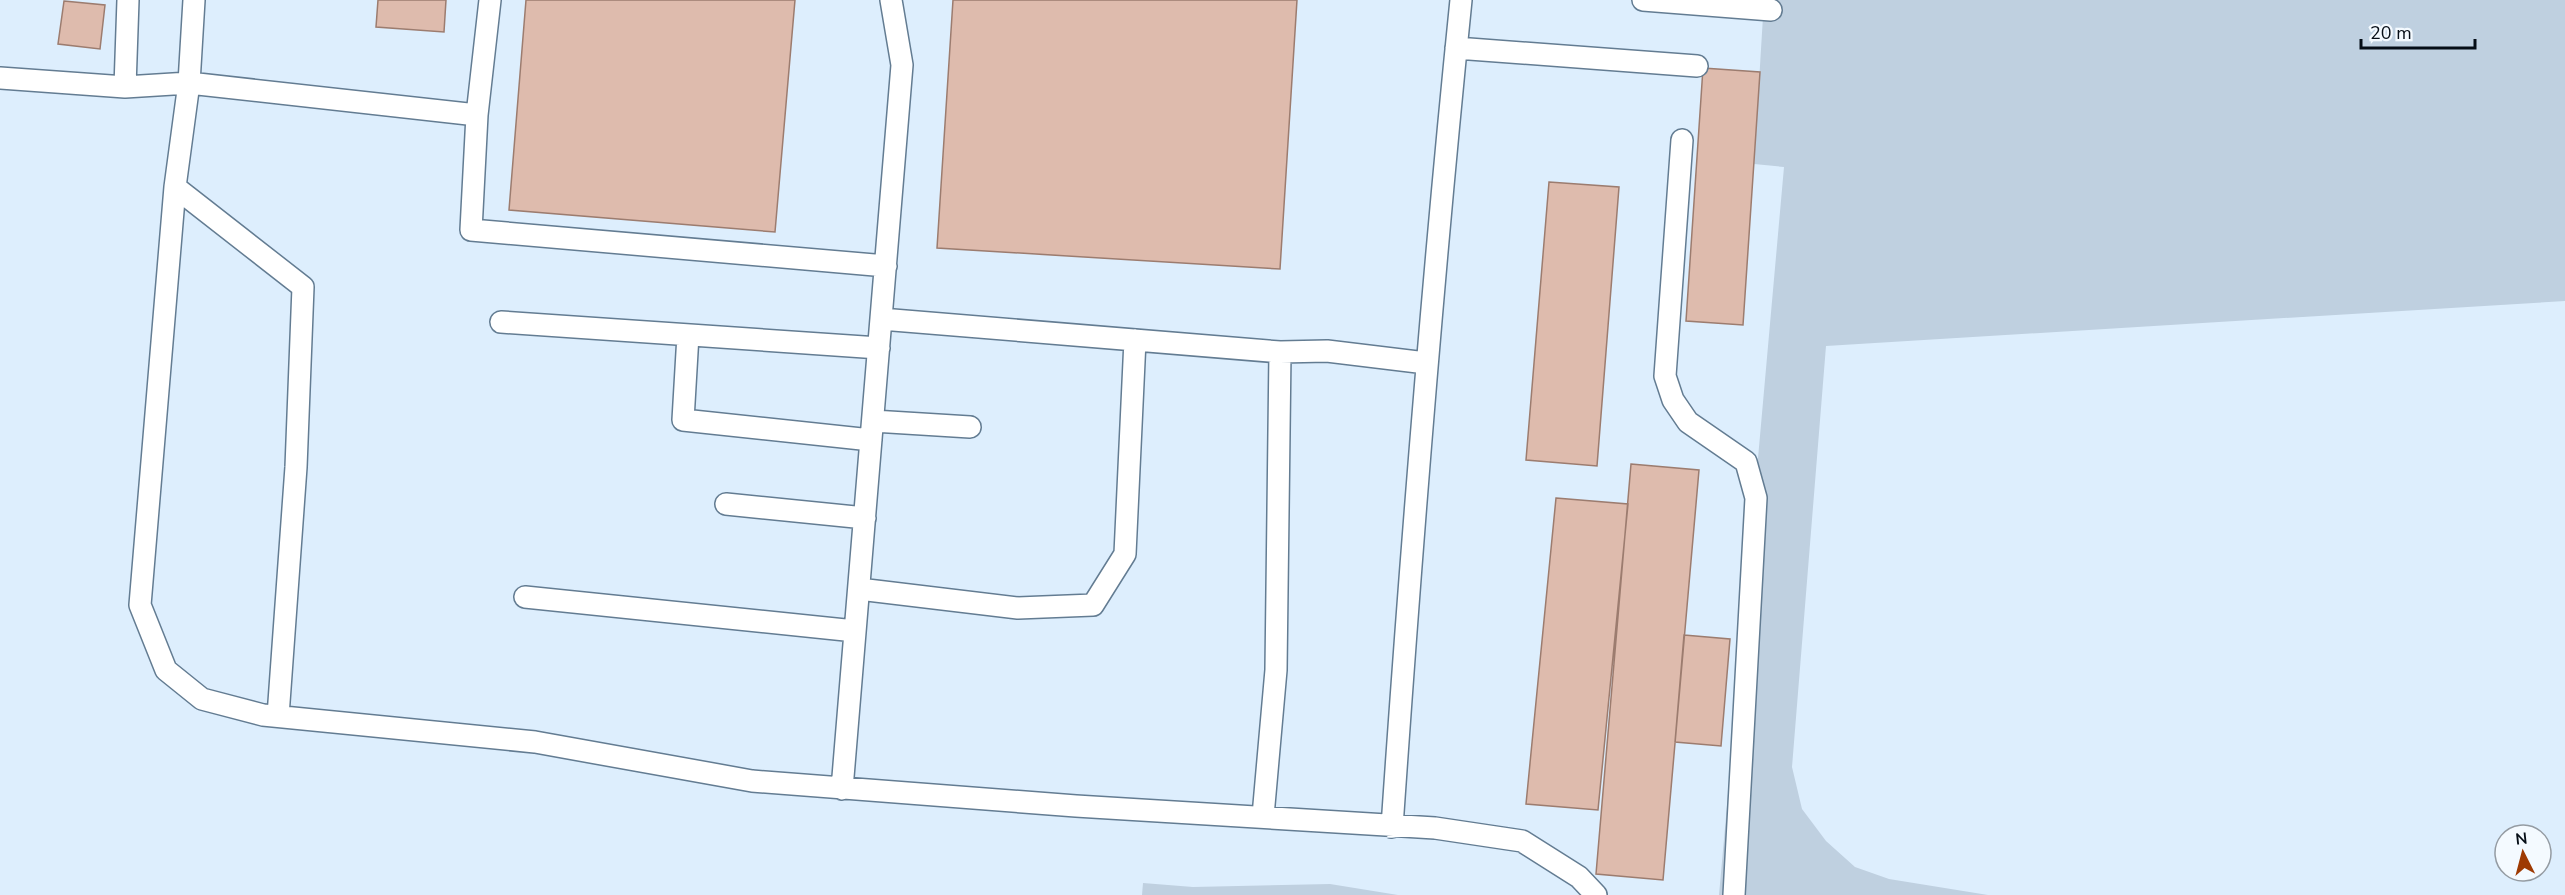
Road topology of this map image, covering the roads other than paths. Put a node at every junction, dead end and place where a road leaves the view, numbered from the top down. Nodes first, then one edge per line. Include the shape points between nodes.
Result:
1 (128, 0) edge
2 (194, 0) edge
3 (490, 0) edge
4 (891, 0) edge
5 (1461, 0) edge
6 (1642, 0) edge
7 (1771, 10) dead end
8 (1456, 48) junction
9 (1697, 66) dead end
10 (0, 78) edge
11 (189, 83) junction
12 (125, 87) junction
13 (477, 115) junction
14 (1682, 140) dead end
15 (175, 187) junction
16 (886, 266) junction
17 (881, 319) junction
18 (501, 322) dead end
19 (688, 335) junction
20 (1135, 340) junction
21 (879, 348) junction
22 (1280, 352) junction
23 (1426, 363) junction
24 (970, 427) dead end
25 (872, 431) junction
26 (726, 504) dead end
27 (865, 518) junction
28 (859, 589) junction
29 (525, 597) dead end
30 (855, 632) junction
31 (278, 716) junction
32 (842, 789) junction
33 (1263, 816) junction
34 (1392, 827) junction
35 (1596, 895) edge
36 (1734, 895) edge

1 - 12 lane
2 - 11 lane
3 - 13 lane
4 - 16 lane via 902,65
5 - 8 lane
6 - 7 lane
8 - 9 lane
8 - 23 lane
10 - 12 lane
11 - 12 lane
11 - 13 lane
11 - 15 lane
13 - 16 lane via 471,230
14 - 36 lane via 1665,376 1673,400 1689,422 1746,462 1756,498
15 - 31 lane via 303,287 296,467
15 - 31 lane via 140,605 166,670 202,699
16 - 17 lane
17 - 20 lane
17 - 21 lane
18 - 19 lane
19 - 21 lane
19 - 25 lane via 683,420
20 - 22 lane
20 - 28 lane via 1125,554 1093,605 1018,608
21 - 25 lane
22 - 23 lane via 1328,351
22 - 33 lane via 1276,670
23 - 34 lane
24 - 25 lane
25 - 27 lane
26 - 27 lane
27 - 28 lane
28 - 30 lane
29 - 30 lane
30 - 32 lane
31 - 32 lane via 535,742 752,781
32 - 33 lane
33 - 34 lane
34 - 35 lane via 1435,828 1522,841 1579,877

